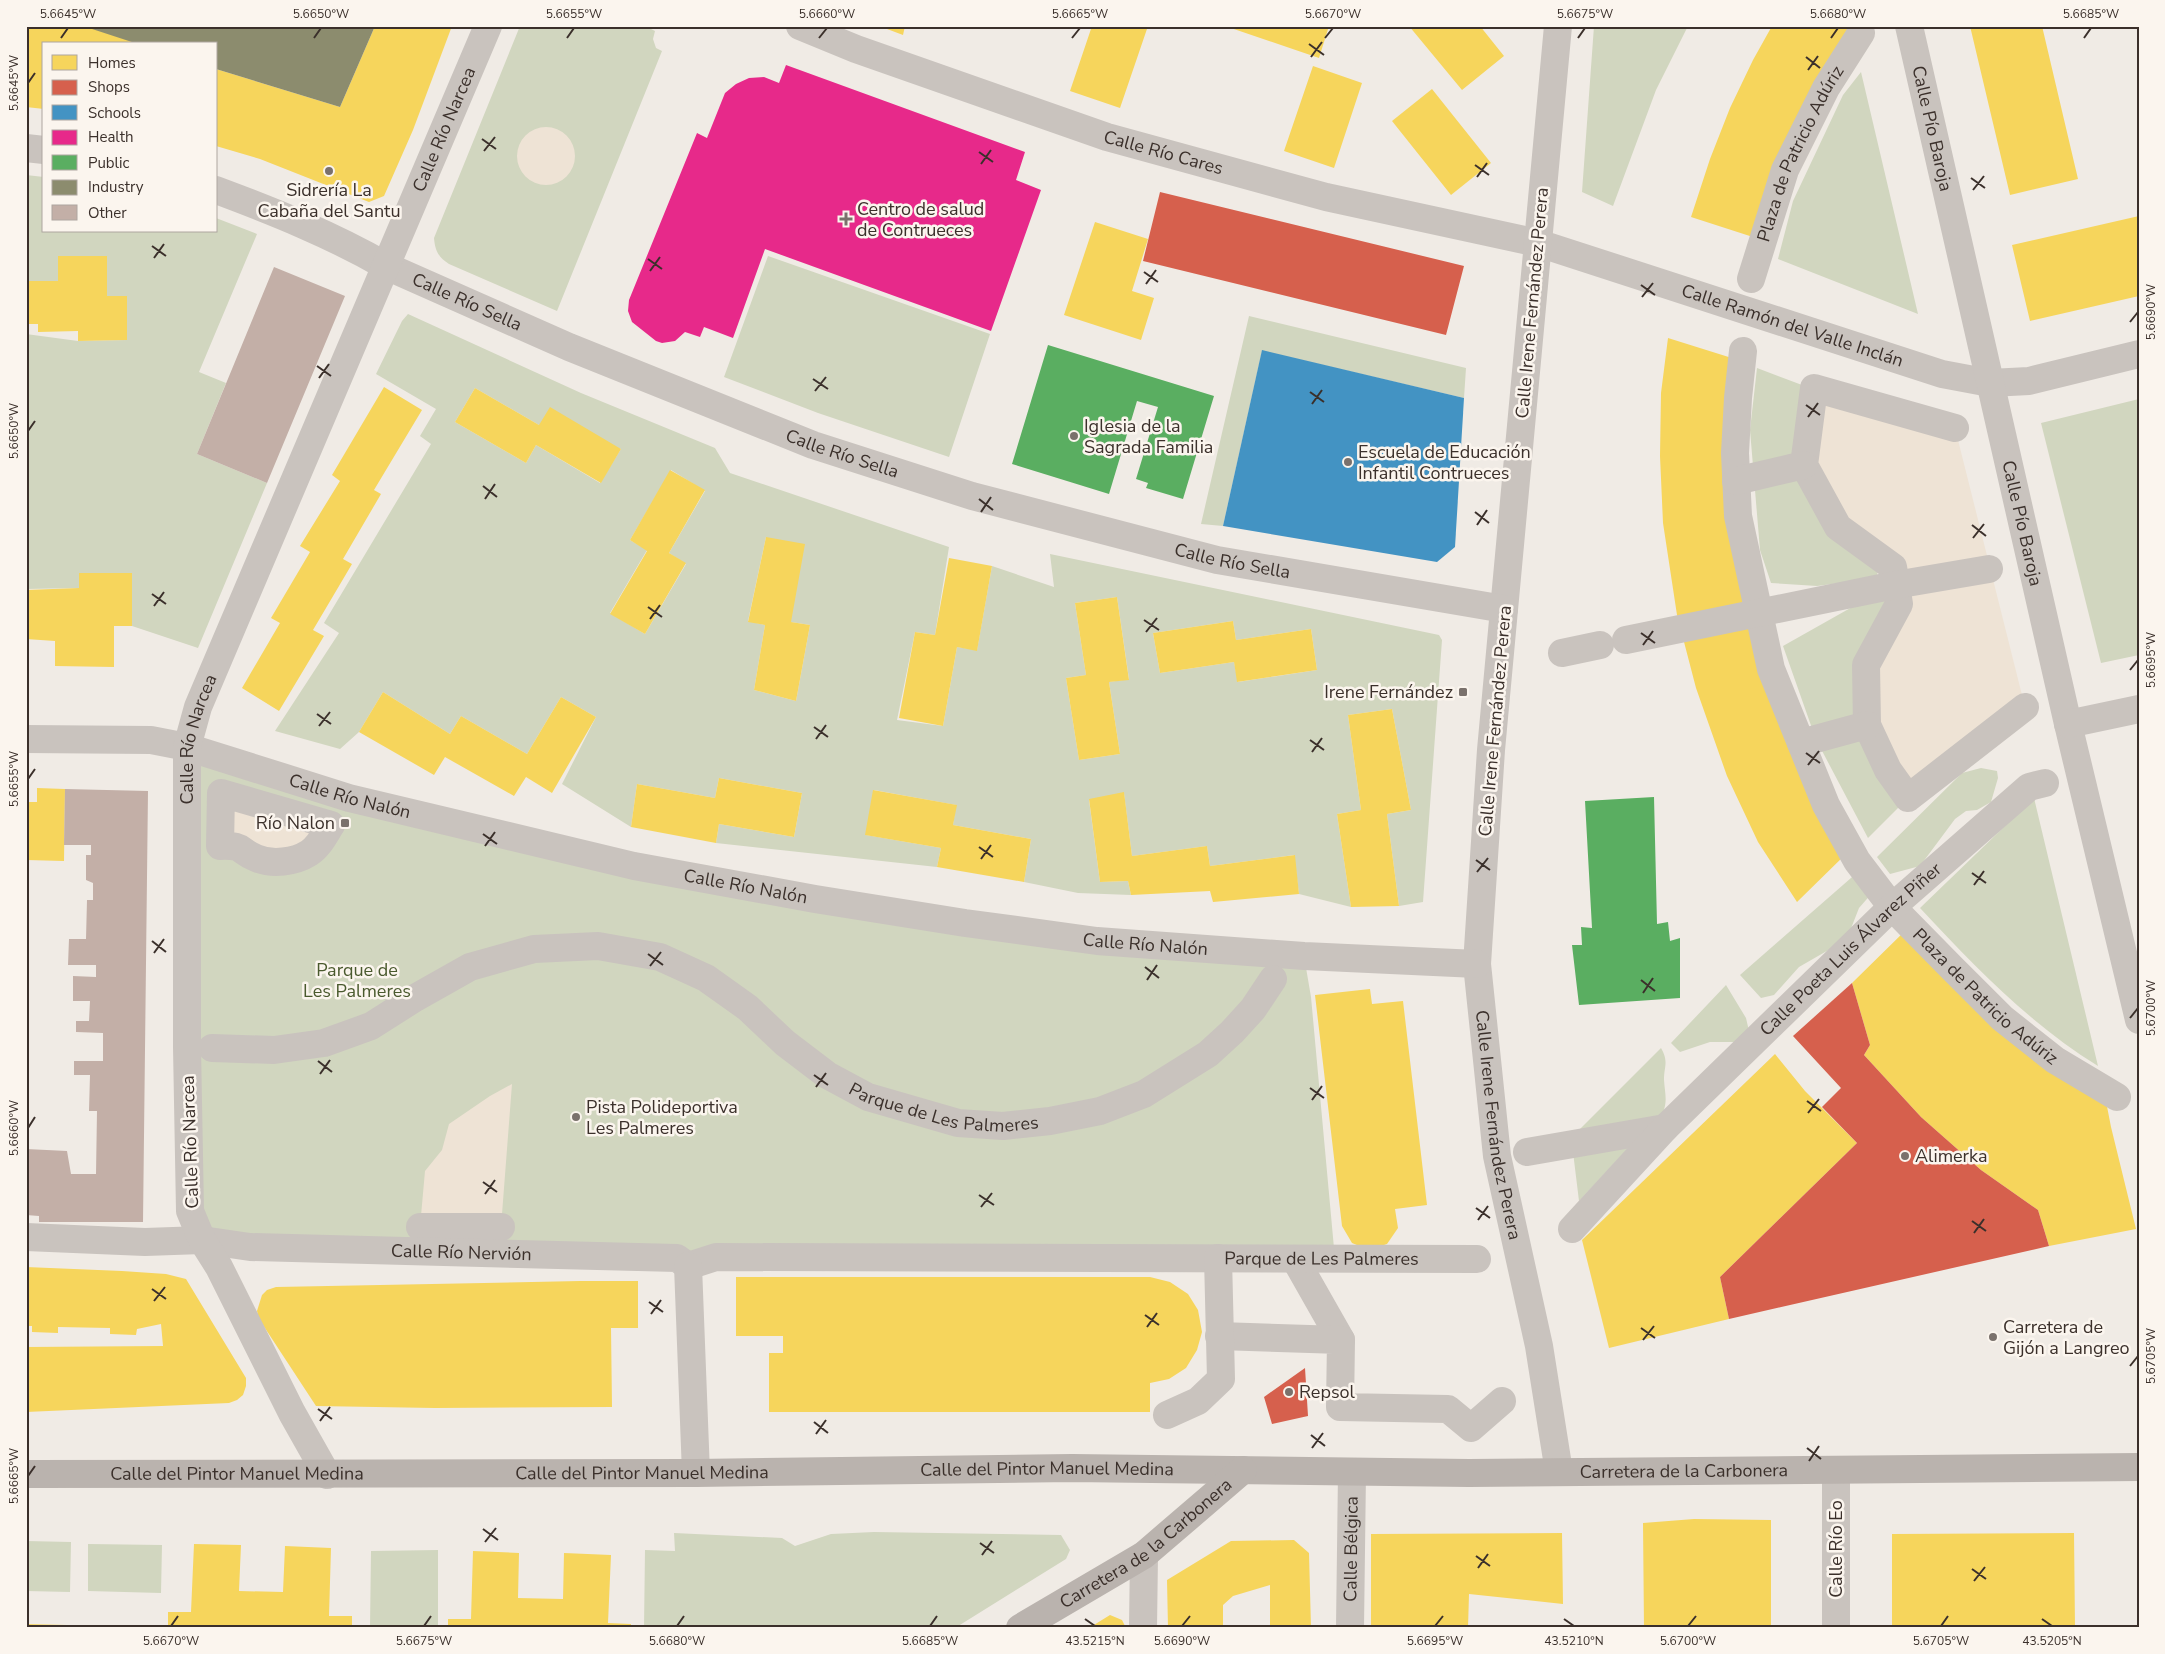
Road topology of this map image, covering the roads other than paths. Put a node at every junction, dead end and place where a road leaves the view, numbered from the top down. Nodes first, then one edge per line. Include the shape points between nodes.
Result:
1 (488, 26) edge
2 (800, 26) edge
3 (1558, 26) edge
4 (1909, 26) edge
5 (1862, 33) dead end
6 (26, 148) edge
7 (42, 150) edge
8 (218, 191) edge
9 (1538, 243) junction
10 (386, 266) junction
11 (1752, 279) dead end
12 (1743, 351) dead end
13 (2139, 354) edge
14 (1990, 384) junction
15 (1955, 428) dead end
16 (1804, 465) junction
17 (1736, 481) junction
18 (1989, 569) dead end
19 (1895, 586) junction
20 (1504, 609) junction
21 (1758, 613) junction
22 (1626, 640) dead end
23 (1600, 645) dead end
24 (1562, 653) dead end
25 (2025, 707) dead end
26 (2139, 708) edge
27 (2068, 724) junction
28 (1867, 725) junction
29 (26, 739) edge
30 (1802, 743) junction
31 (187, 747) junction
32 (2045, 783) dead end
33 (1892, 907) junction
34 (1477, 964) junction
35 (1273, 979) dead end
36 (2139, 1020) edge
37 (212, 1048) dead end
38 (2117, 1097) dead end
39 (1665, 1128) junction
40 (1528, 1152) dead end
41 (420, 1226) dead end
42 (501, 1227) dead end
43 (1572, 1229) dead end
44 (26, 1237) edge
45 (202, 1240) junction
46 (1218, 1258) junction
47 (1295, 1259) junction
48 (1477, 1259) dead end
49 (688, 1266) junction
50 (1219, 1336) junction
51 (1341, 1340) junction
52 (1502, 1401) dead end
53 (1167, 1415) dead end
54 (2139, 1467) edge
55 (1251, 1470) junction
56 (1836, 1470) junction
57 (1352, 1472) junction
58 (1560, 1472) junction
59 (26, 1474) edge
60 (696, 1474) junction
61 (327, 1475) junction
62 (1144, 1555) junction
63 (1020, 1628) edge
64 (1143, 1628) edge
65 (1350, 1628) edge
66 (1836, 1628) edge

1 - 10 street, Calle Río Narcea
2 - 9 street, Calle Río Cares via 856,49 1107,137 1326,197
3 - 9 street, Calle Irene Fernández Perera
4 - 14 street, Calle Pío Baroja
5 - 11 street, Plaza de Patricio Adúriz via 1826,88 1785,170
6 - 7 street
8 - 10 street, Calle Río Sella via 284,216
9 - 14 street, Calle Ramón del Valle Inclán via 1942,374
9 - 20 street, Calle Irene Fernández Perera
10 - 20 street, Calle Río Sella via 569,347 813,445 972,496 1217,560
10 - 31 street, Calle Río Narcea via 198,708
12 - 17 street, Plaza de Patricio Adúriz
13 - 14 street, Calle Ramón del Valle Inclán via 2029,382
14 - 27 street, Calle Pío Baroja
15 - 16 street via 1814,388
16 - 17 street
16 - 19 street via 1838,527 1893,567
17 - 21 street, Plaza de Patricio Adúriz via 1738,516
18 - 19 street
19 - 21 street
19 - 28 street via 1899,604 1866,665
20 - 34 street, Calle Irene Fernández Perera
21 - 22 street
21 - 30 street, Plaza de Patricio Adúriz via 1771,669
23 - 24 street
25 - 28 street via 1908,798 1888,770
26 - 27 street
27 - 36 street, Calle Pío Baroja
28 - 30 street
29 - 31 street, Calle Río Nalón via 151,740
30 - 33 street, Plaza de Patricio Adúriz via 1826,805 1853,853
31 - 34 street, Calle Río Nalón via 349,798 634,866 815,899 1097,941
31 - 45 street, Calle Río Narcea via 190,1210
32 - 33 street, Calle Poeta Luis Álvarez Piñer via 2030,787
33 - 38 street, Plaza de Patricio Adúriz via 2002,1018 2055,1060
33 - 39 street, Calle Poeta Luis Álvarez Piñer
34 - 58 street, Calle Irene Fernández Perera via 1497,1156 1539,1346
35 - 37 street, Parque de Les Palmeres via 1253,1008 1208,1054 1144,1094 1100,1111 1003,1126 958,1123 868,1097 827,1075 785,1044 748,1008 706,978 660,958 598,946 534,949 470,967 371,1026 324,1043 274,1050
39 - 40 street
39 - 43 street, Calle Poeta Luis Álvarez Piñer
41 - 42 street
44 - 45 street, Calle Río Nervión via 146,1242
45 - 49 street, Calle Río Nervión via 250,1247 677,1258
45 - 61 street, Calle Río Narcea via 223,1274 292,1413
46 - 47 street, Parque de Les Palmeres
46 - 49 street, Parque de Les Palmeres via 716,1257
46 - 50 street
47 - 48 street, Parque de Les Palmeres
47 - 51 street
49 - 60 street
50 - 51 street
50 - 53 street via 1221,1379 1198,1401
51 - 52 street via 1340,1407 1448,1409 1471,1428
54 - 56 main road, Carretera de la Carbonera
55 - 57 main road, Carretera de la Carbonera
55 - 60 main road, Calle del Pintor Manuel Medina via 1072,1468
55 - 62 main road, Carretera de la Carbonera
56 - 58 main road, Carretera de la Carbonera
56 - 66 street, Calle Río Eo
57 - 58 main road, Carretera de la Carbonera
57 - 65 street, Calle Bélgica
59 - 61 main road, Calle del Pintor Manuel Medina
60 - 61 main road, Calle del Pintor Manuel Medina
62 - 63 main road, Carretera de la Carbonera
62 - 64 street

